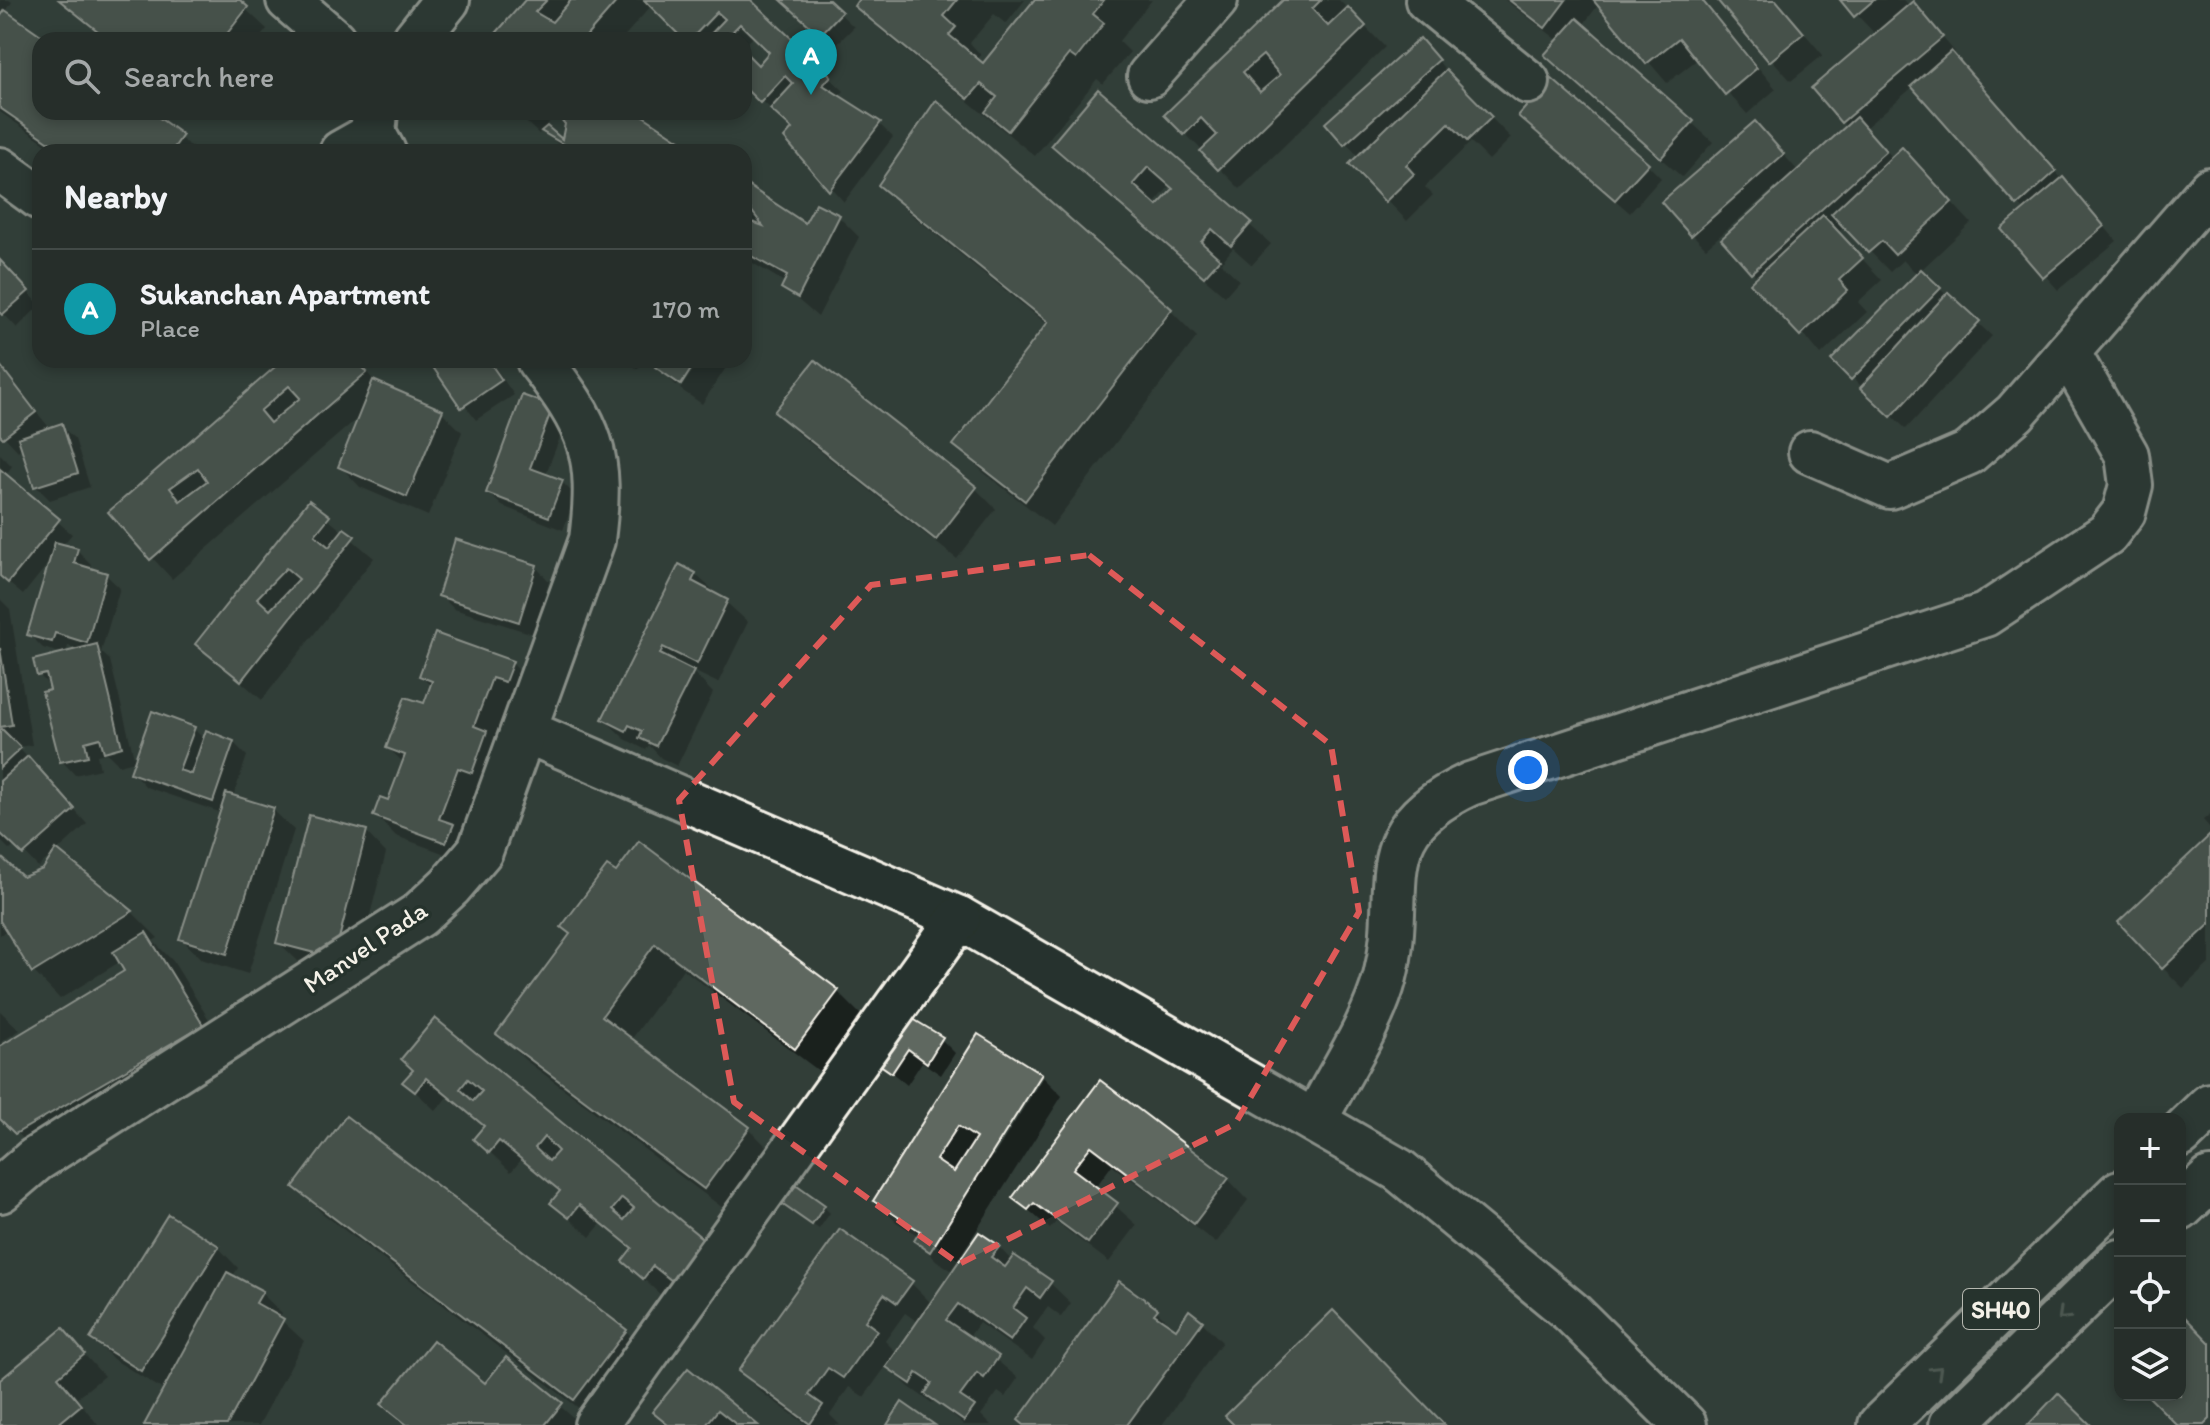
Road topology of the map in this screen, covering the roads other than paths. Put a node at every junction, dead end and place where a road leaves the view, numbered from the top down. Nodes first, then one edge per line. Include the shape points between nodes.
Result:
1 (288, 0) edge
2 (447, 0) edge
3 (1216, 0) edge
4 (1427, 0) edge
5 (325, 32) edge
6 (421, 32) edge
7 (1149, 76) dead end
8 (1528, 82) dead end
9 (0, 169) edge
10 (2210, 189) edge
11 (32, 192) edge
12 (2068, 352) junction
13 (545, 368) edge
14 (1810, 452) dead end
15 (523, 730) junction
16 (959, 918) junction
17 (2210, 1106) edge
18 (1315, 1121) junction
19 (2186, 1129) edge
20 (2210, 1180) edge
21 (0, 1190) edge
22 (2114, 1199) edge
23 (2186, 1202) edge
24 (2114, 1268) edge
25 (596, 1425) edge
26 (1685, 1425) edge
27 (1881, 1425) edge
28 (1952, 1425) edge

1 - 5 street
2 - 6 main road
3 - 7 street
4 - 8 street
9 - 11 street
10 - 12 street
12 - 14 street via 2015,413 1969,453 1890,487
12 - 18 street via 2127,455 2128,498 2107,534 1985,615 1440,798 1418,816 1401,843 1385,977
13 - 15 main road, Manvel Pada via 573,403 590,443 599,488 592,540
15 - 16 street
15 - 21 main road, Manvel Pada via 480,851 419,915 35,1160
16 - 18 street
16 - 25 street
17 - 19 main road
18 - 26 street via 1412,1180 1571,1312
20 - 23 main road
27 -> 22 main road, SH40
24 -> 28 main road, SH40

